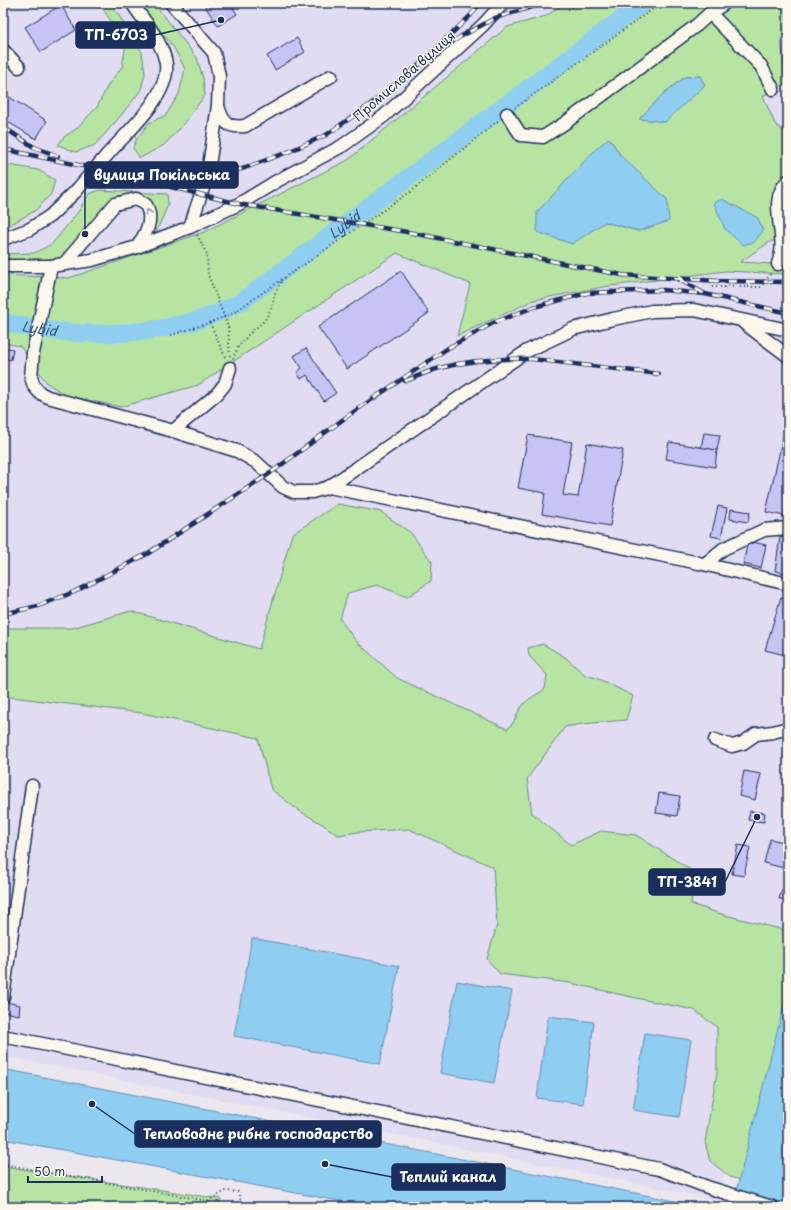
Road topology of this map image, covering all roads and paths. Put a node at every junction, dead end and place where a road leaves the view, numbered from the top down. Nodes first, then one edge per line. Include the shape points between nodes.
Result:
1 (132, 3) edge
2 (171, 3) edge
3 (503, 3) edge
4 (579, 3) edge
5 (661, 3) edge
6 (725, 3) edge
7 (568, 10) dead end
8 (710, 13) junction
9 (3, 50) edge
10 (19, 67) dead end
11 (331, 76) dead end
12 (772, 89) dead end
13 (218, 105) junction
14 (507, 114) junction
15 (788, 181) edge
16 (192, 227) junction
17 (3, 239) edge
18 (138, 247) junction
19 (64, 264) junction
20 (778, 264) joint
21 (3, 266) edge
22 (51, 266) junction
23 (282, 279) junction
24 (712, 287) dead end
25 (742, 321) junction
26 (209, 323) junction
27 (788, 330) edge
28 (171, 335) dead end
29 (788, 356) edge
30 (230, 368) junction
31 (173, 431) junction
32 (329, 487) junction
33 (788, 528) edge
34 (705, 564) junction
35 (788, 584) edge
36 (788, 728) edge
37 (715, 740) dead end
38 (32, 786) dead end
39 (3, 997) edge
40 (3, 1036) edge
41 (3, 1164) edge
42 (241, 1206) edge
43 (264, 1207) edge
44 (772, 1207) edge

1 - 17 street, bridge via 158,41 166,63 166,72 157,97 76,191 50,216 30,229
2 - 13 street via 214,53 219,76
3 - 16 street, Промислова вулиця via 483,25 384,116 342,146 239,204
4 - 7 path
5 - 14 path
6 - 8 street
8 - 12 street via 761,66
8 - 14 street via 543,137 521,135
9 - 10 street
11 - 13 street via 245,126 235,127 226,123
13 - 16 street via 208,173
14 - 23 path via 410,192
15 - 20 street via 783,186 778,202 782,251
16 - 18 street, Промислова вулиця
16 - 30 path, bridge via 207,254 208,275 228,327
18 - 19 street, Промислова вулиця via 92,260
18 -> 19 street via 145,236 150,218 146,205 136,199 115,204
19 - 22 street, Промислова вулиця
20 - 24 path via 761,287
21 - 22 street, Промислова вулиця
22 - 31 street via 33,353 31,377 34,386 48,397
23 - 26 path via 233,313
23 - 30 path via 265,320 238,347
25 - 27 street
25 - 29 street
25 - 32 street via 694,310 652,311 573,329 528,351
26 - 28 path
26 - 30 path
30 - 31 street via 225,384 217,394
31 - 32 street via 237,451 256,462 282,487 294,492 312,492
32 - 34 street
33 - 34 street via 764,530 723,549
34 - 35 street
36 - 37 street via 756,734 743,743 732,746
38 - 39 street
40 - 44 street via 659,1169
41 - 42 path via 208,1202 226,1191 238,1192
42 - 43 path

